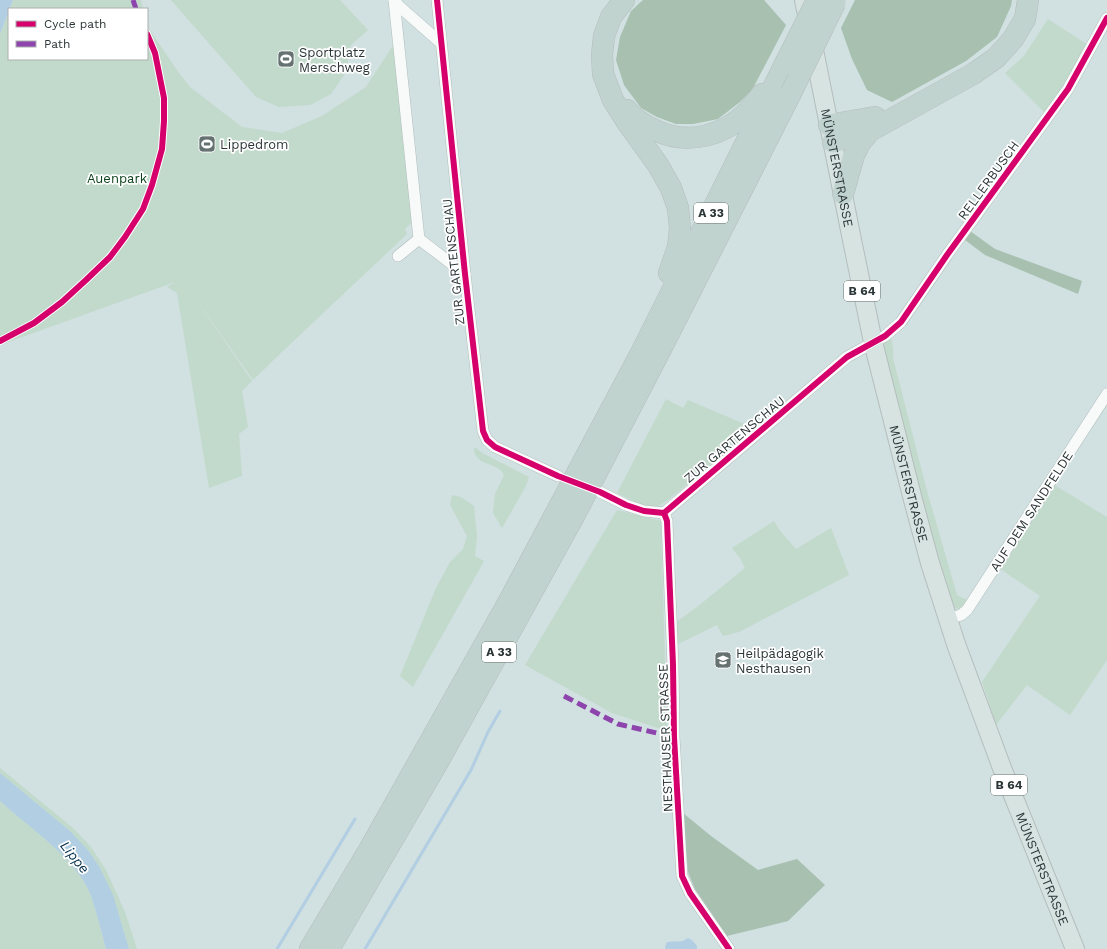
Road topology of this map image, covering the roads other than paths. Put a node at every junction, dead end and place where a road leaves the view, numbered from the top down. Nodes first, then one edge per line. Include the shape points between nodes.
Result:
1 (394, 0) edge
2 (437, 0) edge
3 (624, 0) edge
4 (630, 0) edge
5 (804, 0) edge
6 (1022, 0) edge
7 (1028, 0) edge
8 (830, 1) edge
9 (1107, 18) edge
10 (441, 43) junction
11 (783, 68) junction
12 (870, 131) junction
13 (831, 134) junction
14 (843, 194) junction
15 (419, 239) junction
16 (398, 256) dead end
17 (465, 274) junction
18 (873, 342) junction
19 (641, 353) junction
20 (1107, 394) edge
21 (558, 476) dead end
22 (600, 492) dead end
23 (664, 513) junction
24 (948, 619) junction
25 (310, 949) edge
26 (329, 949) edge
27 (729, 949) edge
28 (1075, 949) edge

1 - 10 street
1 - 15 street
2 - 10 street, ZUR GARTENSCHAU
3 - 19 highway via 612,17 604,36 603,74 613,100 671,188 678,208 680,229 678,247
4 - 11 highway via 615,20 608,38 608,76 618,98 632,116 666,135 697,138 714,134 745,114
5 - 13 main road, MÜNSTERSTRASSE / B 64
6 - 13 highway via 1018,16 1008,36 993,53 971,69 904,106
7 - 12 highway via 1025,18 1013,40 996,58 973,74
8 - 11 highway, A 33, bridge
8 - 26 highway, A 33, bridge via 791,93 664,344 438,762
9 - 18 street, RELLERBUSCH via 1068,89 901,322 885,336
10 - 17 street, ZUR GARTENSCHAU
11 - 19 highway, A 33
12 - 13 highway
12 - 14 highway via 854,155
13 - 14 main road, MÜNSTERSTRASSE / B 64
14 - 18 main road, MÜNSTERSTRASSE / B 64
15 - 16 street
15 - 17 street
17 - 21 street, ZUR GARTENSCHAU via 483,431 487,440 495,447
18 - 23 street, ZUR GARTENSCHAU via 847,357
18 - 24 main road, MÜNSTERSTRASSE / B 64 via 912,500
19 - 25 highway, A 33 via 508,603 373,844
20 - 24 street, AUF DEM SANDFELDE via 967,610
22 - 23 street via 644,511
23 - 27 street, NESTHAUSER STRASSE via 667,521 674,737 682,876 690,893
24 - 28 main road, MÜNSTERSTRASSE / B 64 via 1002,768

